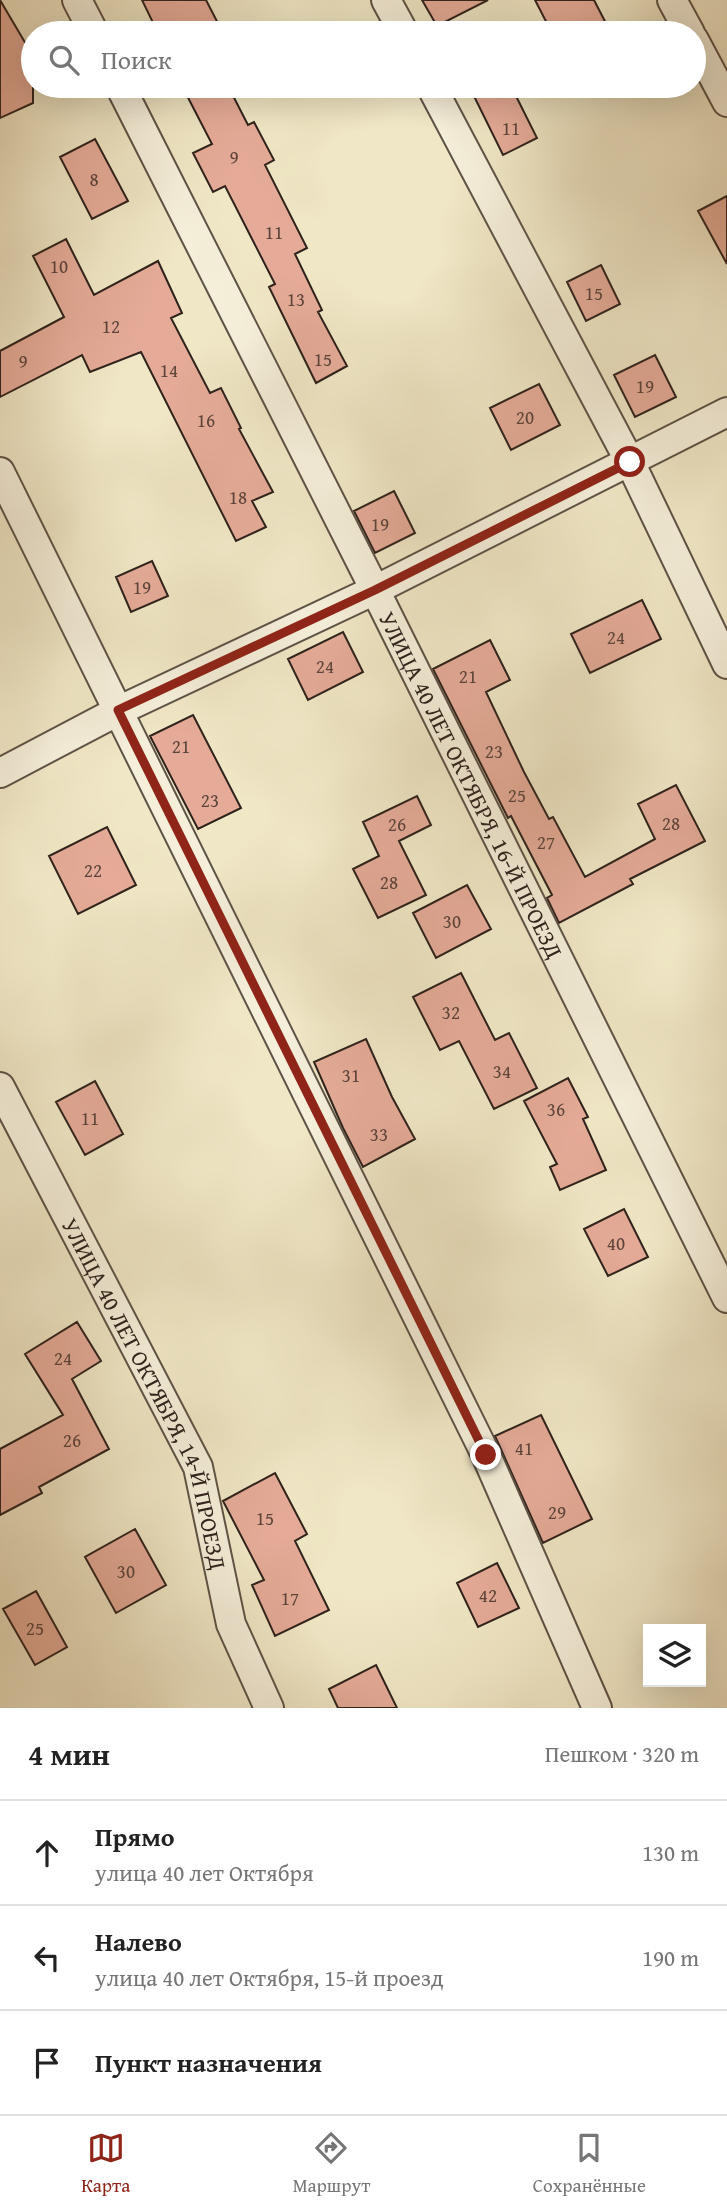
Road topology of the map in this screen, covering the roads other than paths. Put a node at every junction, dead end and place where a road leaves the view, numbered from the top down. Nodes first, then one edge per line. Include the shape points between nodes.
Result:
1 (77, 0) edge
2 (386, 0) edge
3 (672, 0) edge
4 (88, 21) edge
5 (397, 21) edge
6 (683, 21) edge
7 (706, 63) edge
8 (126, 98) edge
9 (437, 98) edge
10 (727, 102) edge
11 (727, 412) edge
12 (630, 462) junction
13 (0, 472) edge
14 (375, 590) junction
15 (727, 664) edge
16 (118, 710) junction
17 (0, 774) edge
18 (0, 1087) edge
19 (727, 1298) edge
20 (269, 1708) edge
21 (597, 1708) edge

1 - 4 street
2 - 5 street
3 - 6 street
7 - 10 street
8 - 14 street, УЛИЦА 40 ЛЕТ ОКТЯБРЯ, 16-Й ПРОЕЗД
9 - 12 street
11 - 12 street
12 - 14 street
12 - 15 street
13 - 16 street
14 - 16 street
14 - 19 street, УЛИЦА 40 ЛЕТ ОКТЯБРЯ, 16-Й ПРОЕЗД
16 - 17 street
16 - 21 street via 486,1455
18 - 20 street, УЛИЦА 40 ЛЕТ ОКТЯБРЯ, 14-Й ПРОЕЗД via 198,1467 231,1624

